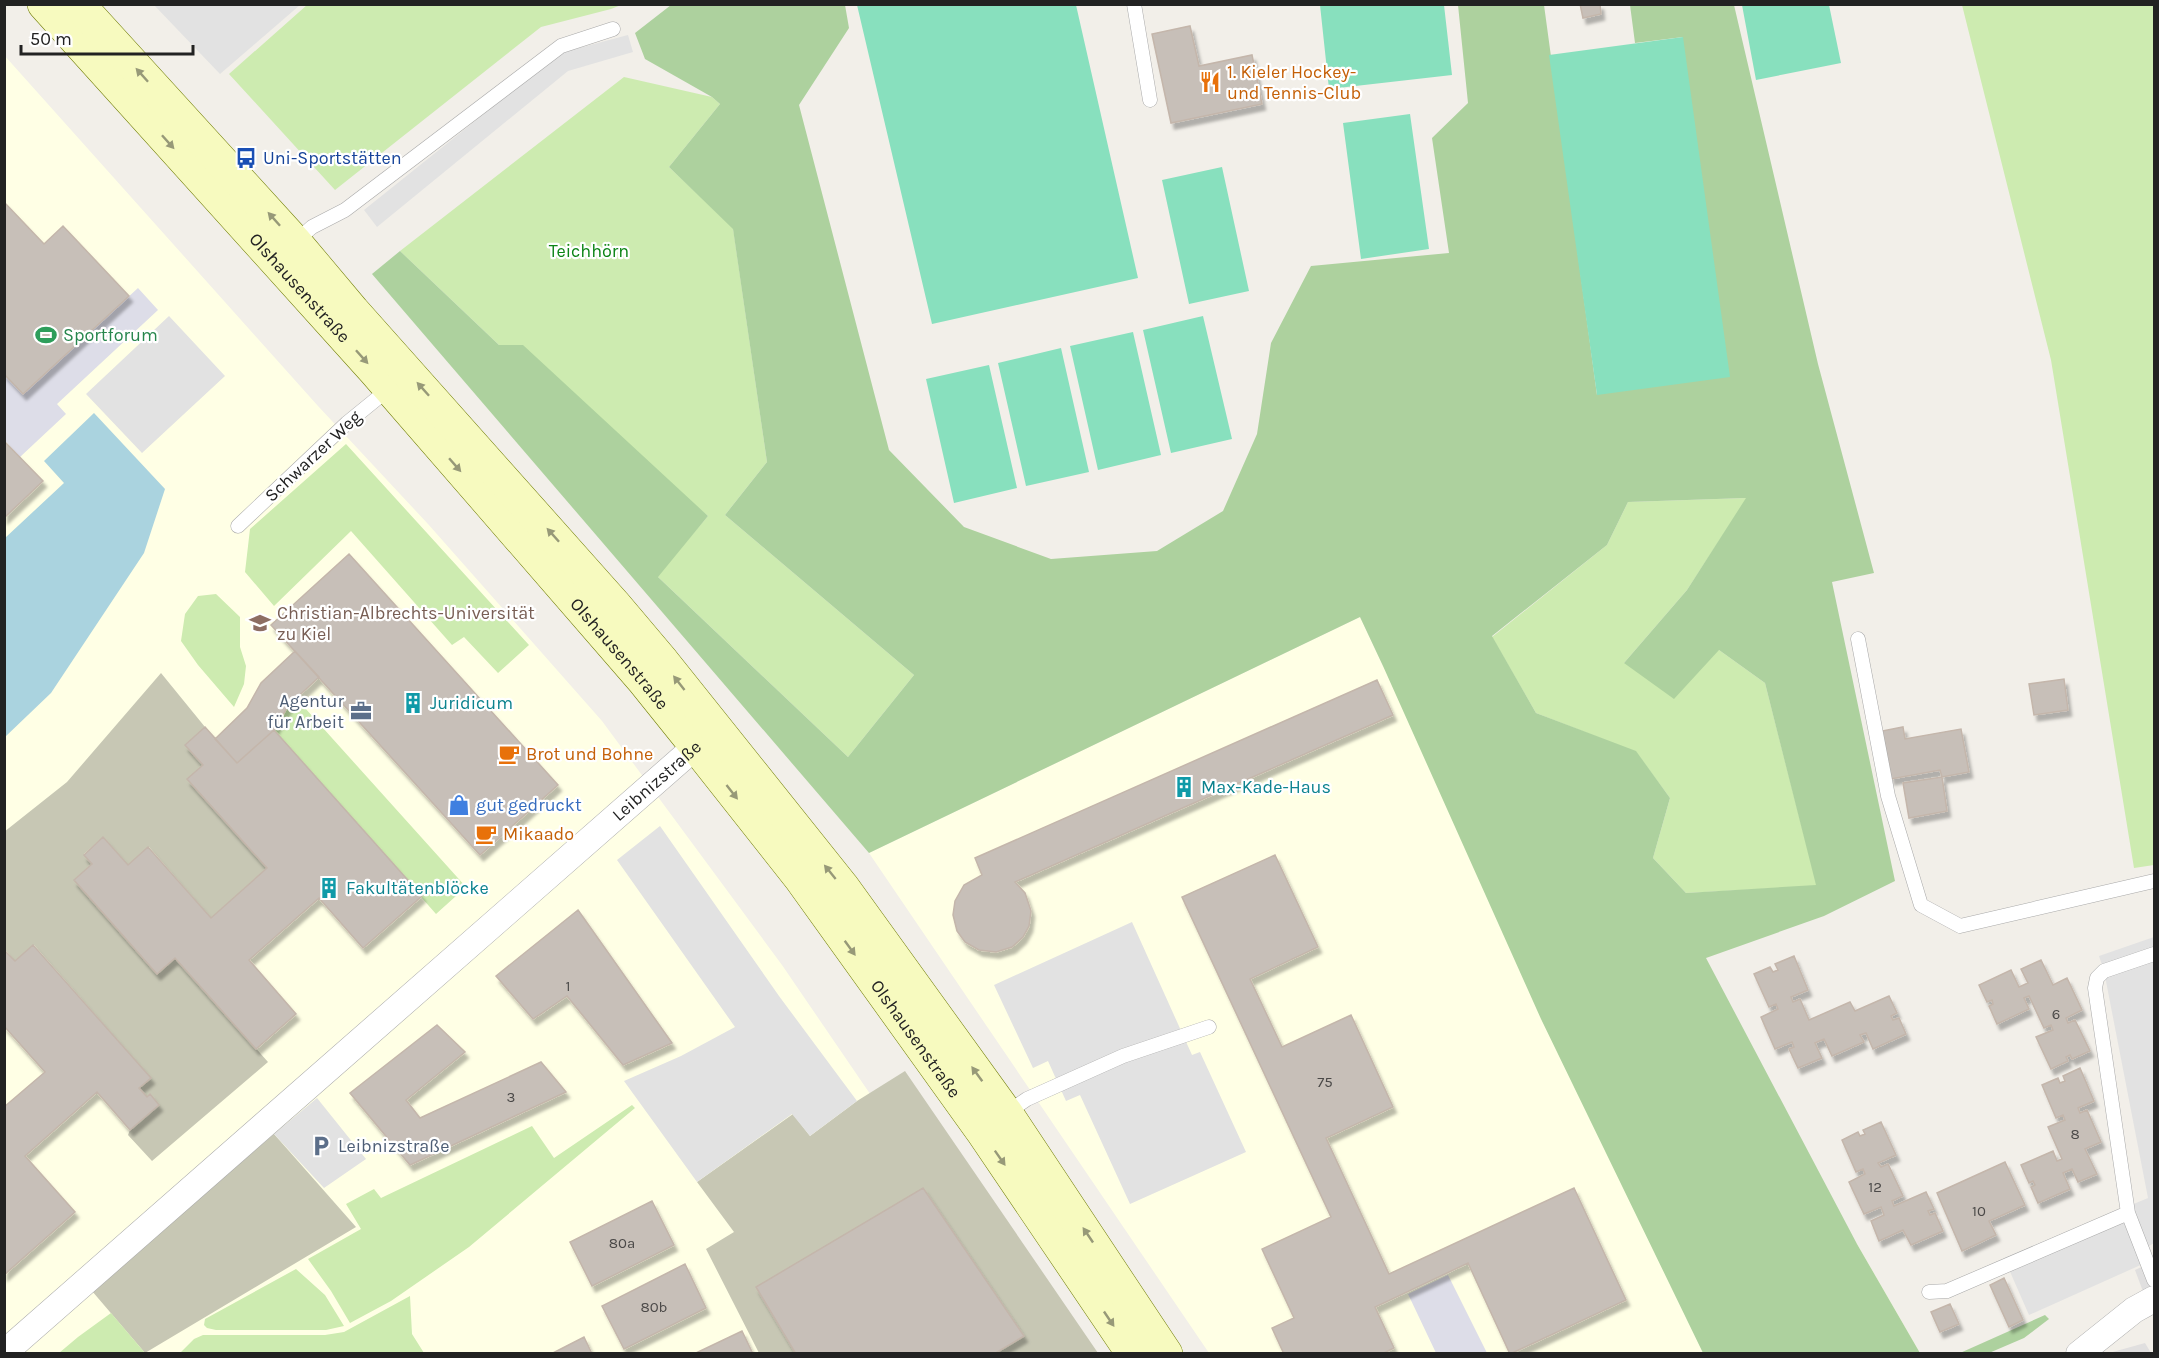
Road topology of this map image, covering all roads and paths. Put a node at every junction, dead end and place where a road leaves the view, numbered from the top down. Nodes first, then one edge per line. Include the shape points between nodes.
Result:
1 (44, 4) edge
2 (78, 4) edge
3 (1134, 4) edge
4 (613, 29) dead end
5 (1150, 100) dead end
6 (295, 242) junction
7 (390, 388) junction
8 (238, 526) dead end
9 (1858, 639) dead end
10 (706, 738) junction
11 (2154, 881) edge
12 (2154, 954) edge
13 (1209, 1028) dead end
14 (994, 1122) junction
15 (2128, 1213) junction
16 (2154, 1280) edge
17 (1929, 1292) dead end
18 (2154, 1299) edge
19 (4, 1353) edge
20 (1133, 1353) edge
21 (1166, 1353) edge
22 (2079, 1353) edge

1 -> 7 street, Olshausenstraße
6 -> 2 street, Olshausenstraße
3 - 5 lane
4 - 6 lane via 561,46 345,210 312,226
10 -> 6 street, Olshausenstraße via 614,604
7 - 8 lane, Schwarzer Weg
7 -> 10 street, Olshausenstraße via 643,680
9 - 11 lane via 1888,796 1921,905 1960,926
10 - 14 street, Olshausenstraße via 801,879
10 - 19 street, Leibnizstraße
12 - 15 lane via 2104,970 2095,988
13 - 14 lane via 1123,1056 1052,1086
14 -> 20 street, Olshausenstraße
21 -> 14 street, Olshausenstraße
15 - 16 lane
15 - 17 lane via 1947,1291
18 - 22 street

